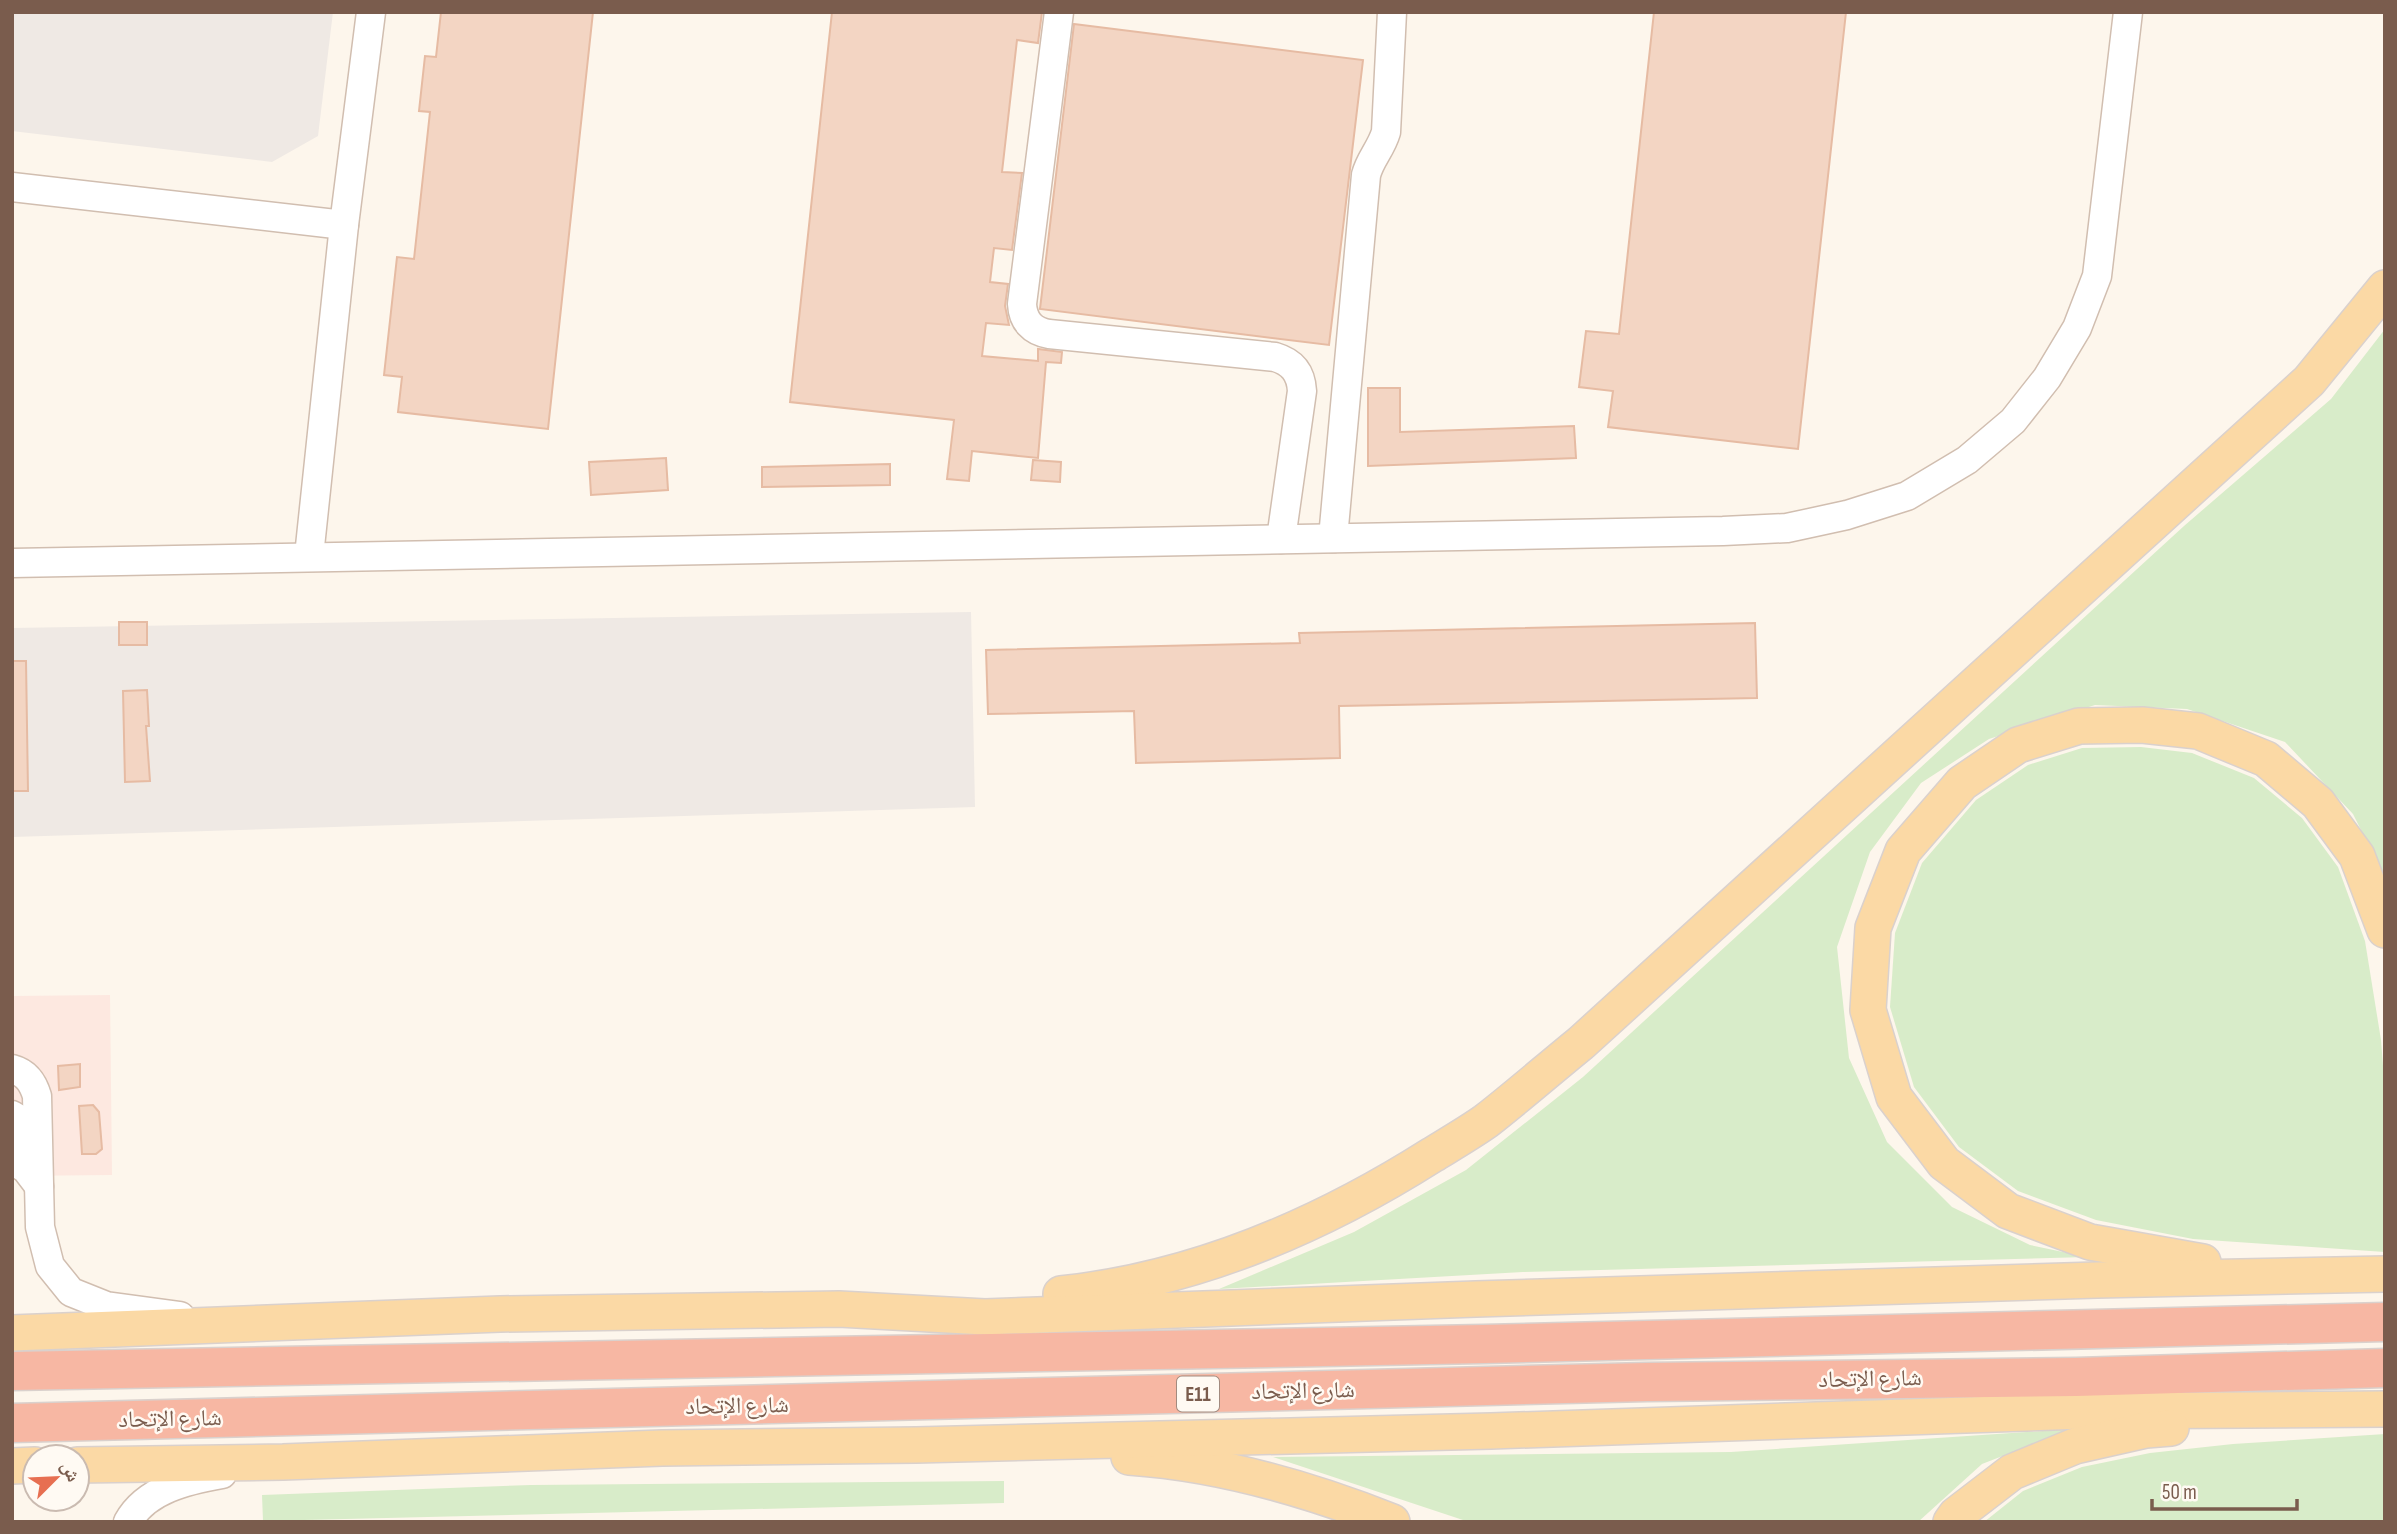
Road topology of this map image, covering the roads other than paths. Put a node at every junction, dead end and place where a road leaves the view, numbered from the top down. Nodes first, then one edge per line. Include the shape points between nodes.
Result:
1 (371, 12) edge
2 (1059, 12) edge
3 (1392, 12) edge
4 (2128, 12) edge
5 (12, 187) edge
6 (344, 225) junction
7 (2385, 288) edge
8 (1302, 391) junction
9 (1345, 402) junction
10 (1332, 538) junction
11 (1281, 539) junction
12 (309, 556) junction
13 (12, 563) edge
14 (2385, 930) edge
15 (12, 1069) edge
16 (12, 1092) edge
17 (27, 1144) edge
18 (2385, 1274) edge
19 (839, 1309) junction
20 (2385, 1322) edge
21 (217, 1324) junction
22 (12, 1333) edge
23 (2385, 1368) edge
24 (12, 1371) edge
25 (2385, 1410) edge
26 (12, 1423) edge
27 (916, 1445) junction
28 (283, 1462) junction
29 (91, 1465) edge
30 (128, 1522) edge
31 (1392, 1522) edge
32 (1951, 1522) edge

1 - 6 street
2 - 8 street via 1022,304 1025,318 1035,329 1049,334 1283,359 1300,376
3 - 9 street via 1386,132 1366,175
4 - 10 street via 2097,276 2077,328 2047,379 2013,421 1967,460 1907,496 1847,516 1787,528
5 - 6 street
6 - 12 street
7 - 19 main road via 2309,381 1581,1043 1484,1122 1384,1185 1324,1215 1177,1273 1097,1290 1002,1301
8 - 9 street
8 - 11 street
9 - 10 street
10 - 11 street
11 - 12 street
12 - 13 street
14 - 18 main road via 2357,856 2318,803 2266,759 2198,731 2142,724 2079,726 2018,746 1962,783 1903,851 1873,928 1868,1010 1894,1097 1944,1163 2008,1211 2090,1242 2191,1261
15 - 17 street via 34,1086
16 - 17 street via 29,1102
17 - 21 street via 50,1266 71,1292 106,1306
18 - 19 main road via 985,1317
19 - 21 main road
20 - 24 highway, شارع الإتحاد / E11 via 1484,1345
21 - 22 main road
23 - 26 highway, شارع الإتحاد / E11
25 - 27 main road via 2083,1410
25 - 32 main road via 2158,1429 2075,1446 2012,1472
27 - 28 main road via 648,1448
27 - 31 main road via 1146,1458 1270,1481
28 - 29 main road
28 - 30 street via 188,1480 153,1495

